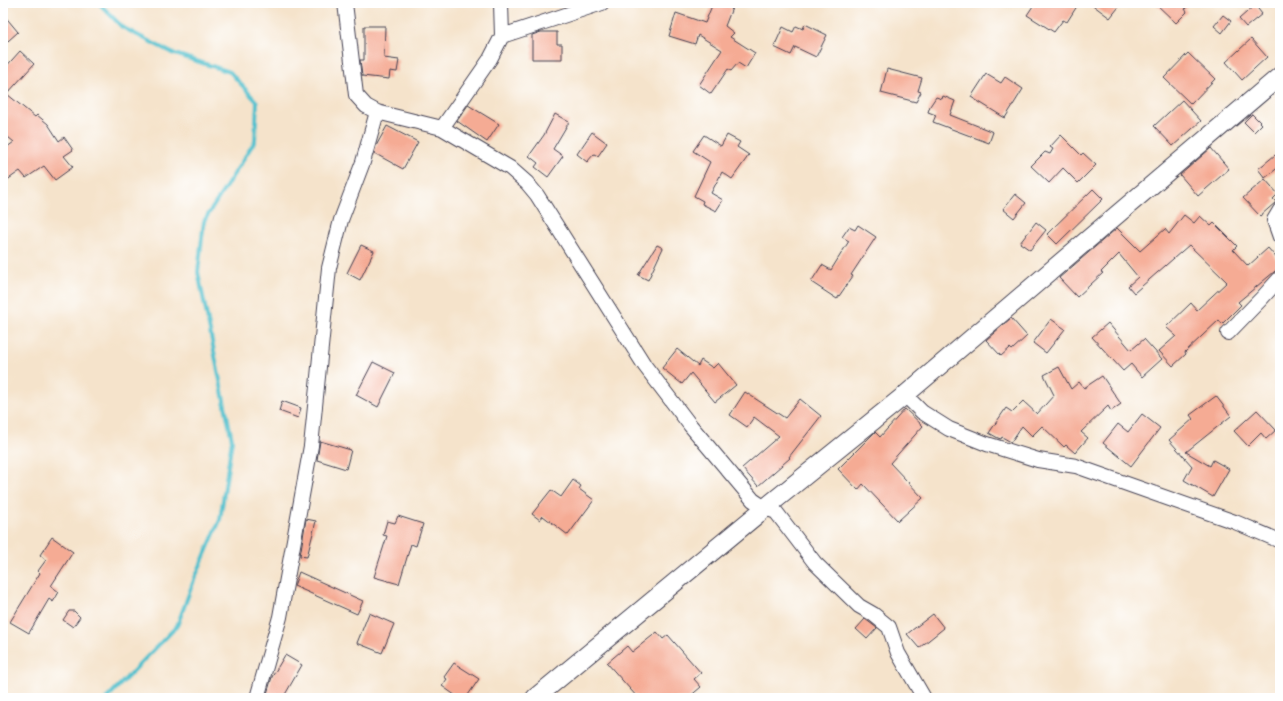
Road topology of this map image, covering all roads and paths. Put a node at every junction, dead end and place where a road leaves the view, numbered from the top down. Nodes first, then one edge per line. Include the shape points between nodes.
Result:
1 (345, 3) edge
2 (501, 3) edge
3 (602, 3) edge
4 (502, 36) junction
5 (1280, 76) edge
6 (377, 112) junction
7 (442, 128) junction
8 (1280, 210) edge
9 (1280, 237) edge
10 (1280, 278) edge
11 (1228, 333) dead end
12 (905, 395) junction
13 (765, 508) junction
14 (1280, 540) edge
15 (257, 698) edge
16 (535, 698) edge
17 (924, 698) edge

1 - 6 street via 356,95 366,106
2 - 4 street
3 - 4 street
4 - 7 street via 490,59
5 - 12 main road
6 - 7 street
6 - 15 street via 363,162 341,220 329,268 311,446 280,617
7 - 13 street via 510,168 527,183 549,212 645,366 753,500
8 - 9 street via 1274,220
10 - 11 street
12 - 13 main road
12 - 14 street via 922,412 955,432 1038,460 1076,466
13 - 16 main road
13 - 17 street via 780,516 815,563 834,582 860,606 889,627 898,653

